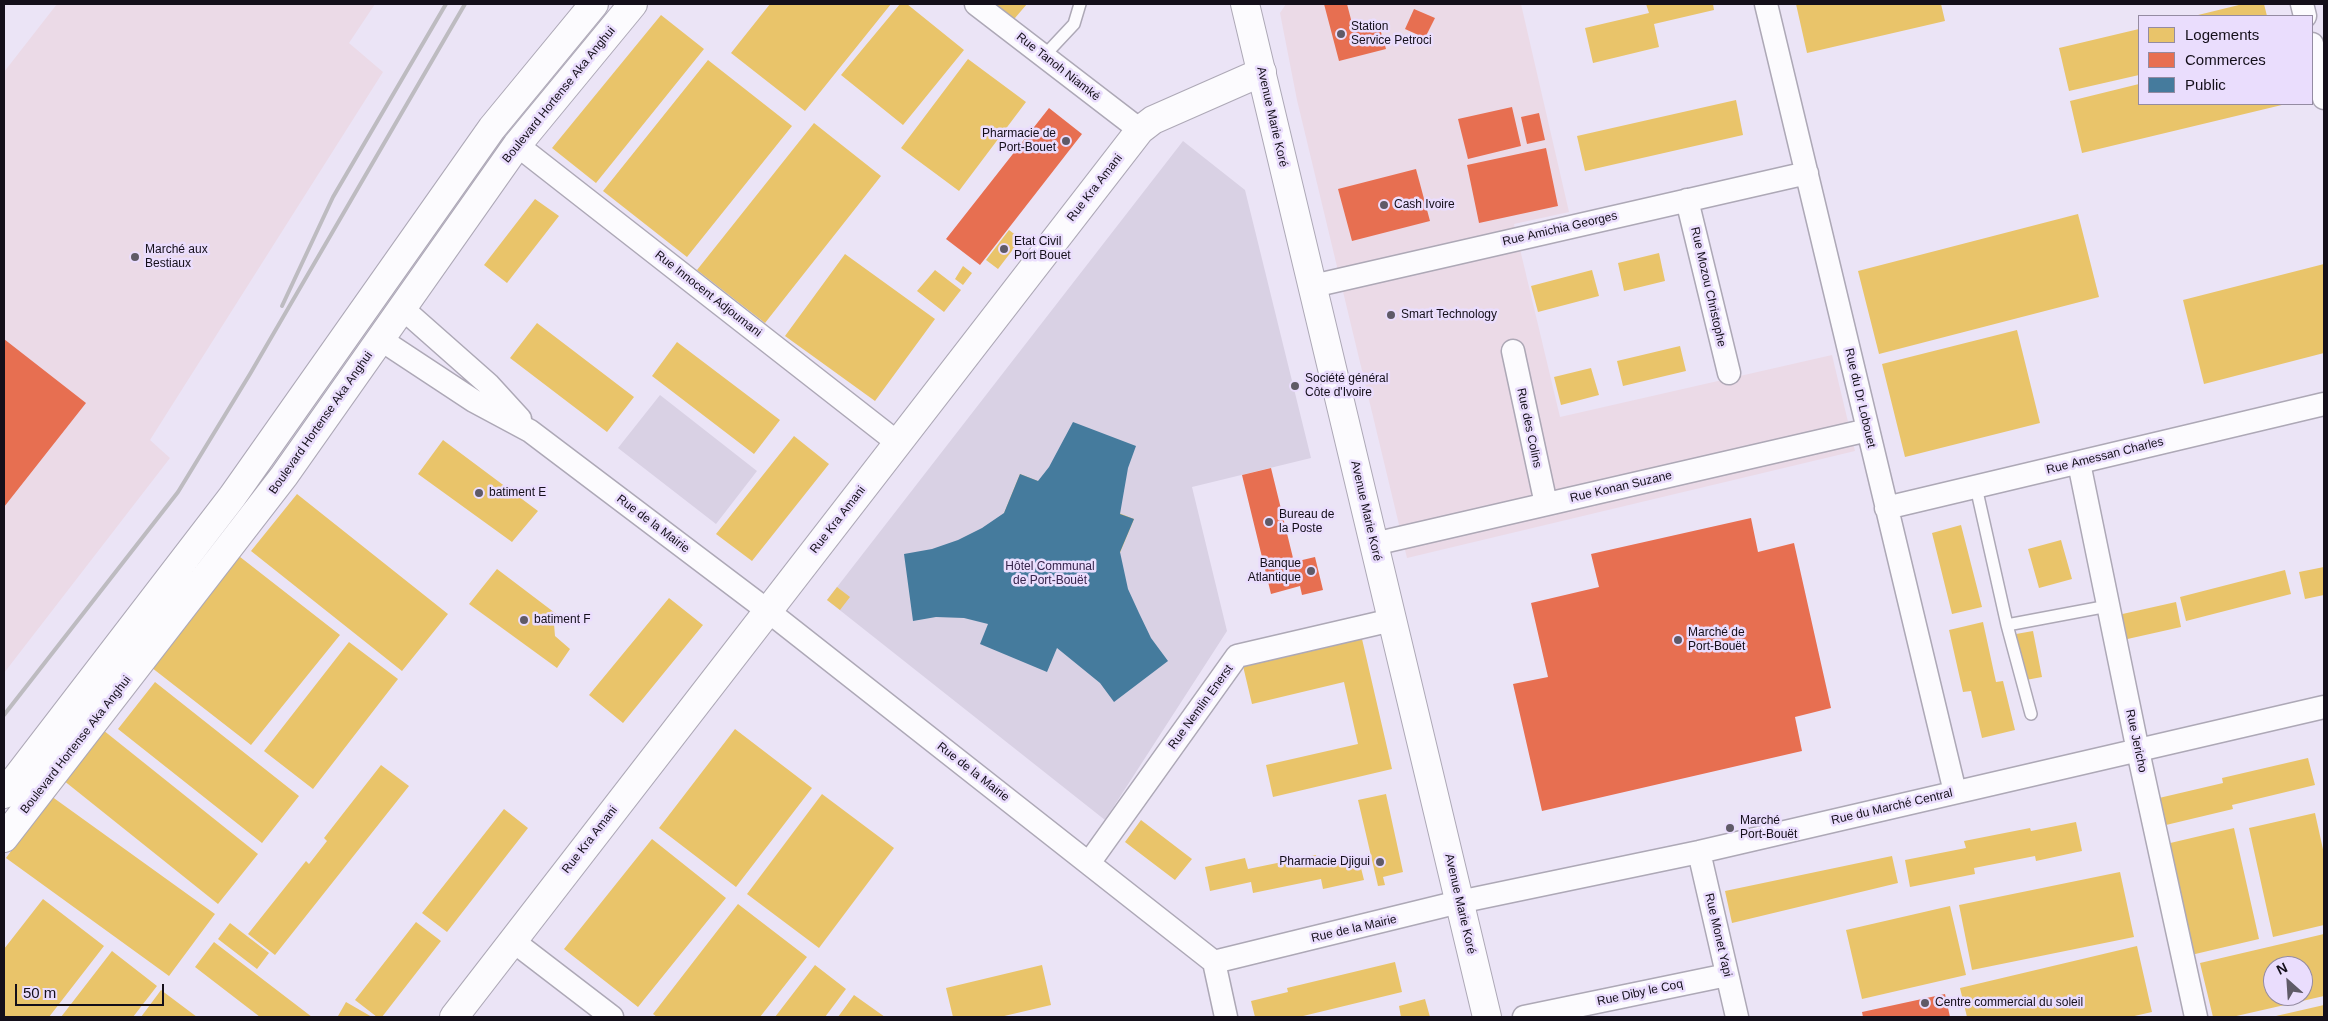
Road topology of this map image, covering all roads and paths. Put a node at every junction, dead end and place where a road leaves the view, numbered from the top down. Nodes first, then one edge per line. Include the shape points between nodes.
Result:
1 (594, 4) edge
2 (633, 4) edge
3 (976, 4) edge
4 (1080, 4) edge
5 (1245, 4) edge
6 (1766, 4) edge
7 (2313, 48) edge
8 (1044, 56) junction
9 (1262, 72) junction
10 (2324, 98) edge
11 (1140, 130) junction
12 (517, 145) junction
13 (1807, 173) junction
14 (1687, 200) junction
15 (1313, 286) junction
16 (402, 308) junction
17 (380, 339) junction
18 (1513, 351) dead end
19 (1728, 374) dead end
20 (2324, 404) edge
21 (1868, 430) junction
22 (530, 431) junction
23 (898, 443) junction
24 (2079, 463) junction
25 (1976, 488) junction
26 (1546, 504) junction
27 (1886, 508) junction
28 (1374, 544) junction
29 (2108, 606) junction
30 (768, 611) junction
31 (1392, 620) junction
32 (2007, 625) junction
33 (2324, 707) edge
34 (2031, 714) dead end
35 (2138, 751) junction
36 (1955, 792) junction
37 (4, 794) edge
38 (7, 828) edge
39 (1699, 852) junction
40 (1089, 863) junction
41 (1460, 902) junction
42 (513, 941) junction
43 (1214, 962) junction
44 (1727, 975) junction
45 (454, 1017) edge
46 (612, 1017) edge
47 (1226, 1017) edge
48 (1487, 1017) edge
49 (1524, 1017) edge
50 (1737, 1017) edge
51 (2196, 1017) edge

1 - 37 main road via 492,128 232,497
2 - 12 main road, Boulevard Hortense Aka Anghui
3 - 8 street, Rue Tanoh Niamké
4 - 8 lane via 1074,24
5 - 9 main road, Avenue Marie Koré
6 - 13 street, Rue du Dr Lobouet
7 - 10 street
8 - 11 street, Rue Tanoh Niamké
9 - 11 main road, Rue Kra Amani via 1153,120
9 - 15 main road, Avenue Marie Koré
11 - 23 main road, Rue Kra Amani
12 - 16 main road, Boulevard Hortense Aka Anghui
12 - 23 street, Rue Innocent Adjoumani
13 - 14 street, Rue Amichia Georges
13 - 21 street, Rue du Dr Lobouet
14 - 15 street, Rue Amichia Georges
14 - 19 street, Rue Mozou Christophe
15 - 28 main road, Avenue Marie Koré
16 - 17 main road, Boulevard Hortense Aka Anghui
16 - 22 street, Rue de la Mairie via 488,384
17 - 22 street, Rue de la Mairie via 474,401
17 - 38 main road, Boulevard Hortense Aka Anghui via 284,476
18 - 26 street, Rue des Colins
20 - 24 street, Rue Amessan Charles
21 - 26 street, Rue Konan Suzane
21 - 27 street, Rue du Dr Lobouet
22 - 30 street, Rue de la Mairie
23 - 30 main road, Rue Kra Amani
24 - 25 street, Rue Amessan Charles
24 - 29 street, Rue Jericho
25 - 27 street, Rue Amessan Charles
25 - 32 lane
26 - 28 street, Rue Konan Suzane
27 - 36 street, Rue du Dr Lobouet
28 - 31 main road, Avenue Marie Koré
29 - 32 lane
29 - 35 street, Rue Jericho
30 - 40 street, Rue de la Mairie
30 - 42 main road, Rue Kra Amani
31 - 40 street, Rue Nemlin Enerst via 1237,656
31 - 41 main road, Avenue Marie Koré
32 - 34 lane
33 - 35 street, Rue du Marché Central
35 - 36 street, Rue du Marché Central
35 - 51 street, Rue Jericho
36 - 39 street, Rue du Marché Central
39 - 41 street, Rue du Marché Central
39 - 44 street, Rue Monet Yapi
40 - 43 street, Rue de la Mairie
41 - 43 street, Rue de la Mairie
41 - 48 main road, Avenue Marie Koré
42 - 45 main road, Rue Kra Amani
42 - 46 street
43 - 47 street
44 - 49 street, Rue Diby le Coq
44 - 50 street, Rue Monet Yapi

